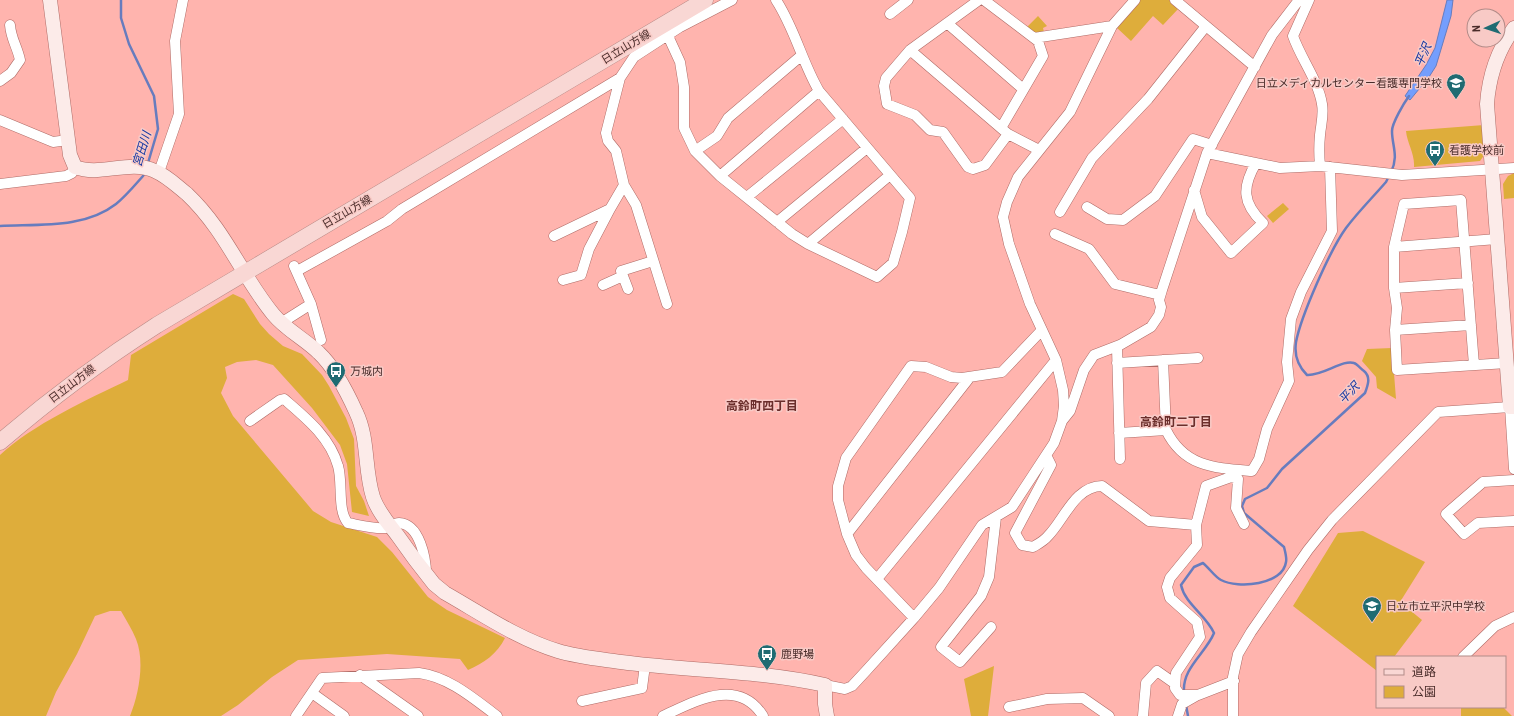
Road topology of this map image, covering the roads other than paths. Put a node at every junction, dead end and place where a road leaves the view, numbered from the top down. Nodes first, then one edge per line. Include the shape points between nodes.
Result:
1 (50, 0) edge
2 (182, 0) edge
3 (705, 0) edge
4 (732, 0) edge
5 (776, 0) edge
6 (908, 0) edge
7 (979, 0) edge
8 (984, 0) edge
9 (1135, 0) edge
10 (1175, 0) edge
11 (1299, 0) edge
12 (1309, 0) edge
13 (890, 14) dead end
14 (947, 23) junction
15 (10, 25) dead end
16 (1112, 26) junction
17 (1206, 26) junction
18 (1514, 28) edge
19 (665, 30) junction
20 (1034, 38) junction
21 (910, 50) junction
22 (802, 55) junction
23 (1255, 68) junction
24 (620, 78) junction
25 (0, 81) edge
26 (1023, 89) junction
27 (819, 91) junction
28 (842, 119) junction
29 (0, 120) edge
30 (1004, 131) junction
31 (68, 140) junction
32 (867, 148) junction
33 (1209, 149) junction
34 (1039, 150) junction
35 (695, 152) junction
36 (1256, 163) junction
37 (1325, 166) junction
38 (75, 167) junction
39 (1514, 168) edge
40 (1492, 170) junction
41 (156, 171) junction
42 (890, 175) junction
43 (720, 176) junction
44 (0, 184) edge
45 (624, 185) junction
46 (1194, 189) junction
47 (747, 197) junction
48 (1087, 207) dead end
49 (610, 209) junction
50 (1060, 212) dead end
51 (777, 222) junction
52 (1056, 234) dead end
53 (554, 236) dead end
54 (1497, 239) junction
55 (1464, 242) junction
56 (808, 244) junction
57 (1394, 247) junction
58 (653, 260) junction
59 (245, 272) junction
60 (623, 276) junction
61 (563, 280) dead end
62 (1468, 283) junction
63 (602, 285) dead end
64 (1394, 288) junction
65 (628, 289) dead end
66 (1160, 295) junction
67 (311, 304) junction
68 (667, 304) dead end
69 (281, 323) junction
70 (1471, 325) junction
71 (1042, 330) junction
72 (1395, 330) junction
73 (1510, 337) edge
74 (321, 340) dead end
75 (1116, 347) junction
76 (1198, 358) dead end
77 (1056, 360) junction
78 (1163, 360) junction
79 (1117, 363) junction
80 (1507, 363) junction
81 (1474, 365) junction
82 (970, 377) junction
83 (1512, 407) edge
84 (250, 421) dead end
85 (1062, 421) junction
86 (1166, 430) junction
87 (1119, 433) junction
88 (0, 442) edge
89 (1047, 457) junction
90 (1120, 459) dead end
91 (1514, 469) edge
92 (1514, 480) edge
93 (996, 516) junction
94 (1514, 521) edge
95 (1244, 524) dead end
96 (1196, 525) junction
97 (391, 526) junction
98 (847, 534) junction
99 (877, 579) junction
100 (1514, 616) edge
101 (914, 618) junction
102 (991, 627) dead end
103 (1463, 656) edge
104 (645, 665) junction
105 (360, 675) junction
106 (1234, 681) junction
107 (1174, 683) junction
108 (825, 686) junction
109 (312, 693) junction
110 (1187, 698) junction
111 (582, 702) dead end
112 (1010, 707) dead end
113 (1232, 714) edge
114 (296, 716) edge
115 (344, 716) edge
116 (418, 716) edge
117 (496, 716) edge
118 (663, 716) edge
119 (762, 716) edge
120 (826, 716) edge
121 (1109, 716) edge
122 (1143, 716) edge
123 (1178, 716) edge

1 - 31 street
2 - 41 street via 175,41 179,114
3 - 19 main road, 日立山方線
4 - 19 street
5 - 22 street via 791,25
6 - 13 street
7 - 14 street
8 - 20 street
9 - 16 street
10 - 17 street
11 - 23 street via 1272,35
12 - 37 street via 1293,36 1322,103 1319,150
14 - 21 street
14 - 26 street
15 - 25 street via 11,38 17,46 20,60 11,74
16 - 20 street
16 - 34 street via 1070,112
17 - 23 street
17 - 50 street via 1148,99 1092,158
18 - 40 street via 1499,53 1488,87
19 - 24 street via 634,57
19 - 35 street via 682,71 684,128
19 - 59 main road, 日立山方線
20 - 26 street via 1038,41 1043,56
21 - 30 street
21 - 30 street via 886,78 884,86 887,104 915,115 930,130 943,132 968,167 973,169 984,165
22 - 27 street
22 - 35 street via 728,118 717,136
23 - 33 street
24 - 45 street via 606,133 608,141 616,151
24 - 67 street via 402,209 387,221 295,268
26 - 30 street
27 - 28 street
27 - 43 street
28 - 32 street
28 - 47 street
29 - 31 street via 53,142
30 - 34 street
31 - 38 street via 71,161
32 - 42 street
32 - 51 street
33 - 36 street
33 - 46 street
33 - 48 street via 1193,139 1155,196 1123,220 1107,219
34 - 71 street via 1018,177 1003,217 1009,244
35 - 43 street
36 - 37 street via 1288,168
36 - 46 street via 1246,189 1253,214 1263,223 1231,253 1202,217
37 - 40 street via 1396,174
37 - 86 street via 1332,231 1301,292 1291,319 1287,362 1289,381 1267,429 1259,459 1252,471 1220,469 1190,459 1172,442
38 - 41 street via 93,171 140,166
38 - 44 street via 72,173 66,176
39 - 40 street
40 - 54 street
41 - 59 street via 200,207 225,239
42 - 56 street
42 - 56 street via 910,198 893,263 877,277
43 - 47 street
45 - 49 street
45 - 58 street via 636,205
46 - 66 street
47 - 51 street
49 - 53 street
49 - 61 street via 589,249 581,275
51 - 56 street
52 - 66 street via 1089,249 1115,284
54 - 55 street
54 - 73 street
55 - 57 street
55 - 57 street via 1462,200 1454,200 1404,204
55 - 62 street
57 - 64 street
58 - 60 street via 621,271
58 - 68 street
59 - 69 street via 263,302
59 - 88 main road, 日立山方線 via 118,351 43,406
60 - 63 street
60 - 65 street
62 - 64 street
62 - 70 street
64 - 72 street via 1397,308
66 - 75 street via 1159,315 1151,327
67 - 69 street
67 - 74 street
69 - 97 street via 326,360 356,412 364,434 369,482 380,511
70 - 72 street
70 - 81 street
71 - 77 street
71 - 82 street via 1002,372
72 - 81 street via 1397,370
73 - 80 street
75 - 79 street
75 - 85 street via 1094,355 1084,370 1070,411
76 - 78 street
77 - 85 street via 1063,390
77 - 99 street
78 - 79 street
78 - 86 street
79 - 87 street
80 - 81 street
80 - 83 street
82 - 98 street
82 - 98 street via 951,377 926,367 911,366 846,458 838,486 838,500
83 - 91 street
83 - 106 street via 1438,412 1332,520 1308,550 1238,654
84 - 97 street via 284,399 311,423 332,451 341,479 342,510 348,523 381,528
85 - 89 street
86 - 87 street
87 - 90 street
89 - 93 street via 1012,507
89 - 96 street via 1051,465 1015,533 1022,545 1033,547 1048,537 1078,497 1093,486 1102,486 1149,521
92 - 94 street via 1483,482 1446,514 1464,534 1478,523
93 - 101 street via 982,525 939,588
93 - 102 street via 989,577 981,596 941,647 960,662
95 - 96 street via 1236,508 1238,479 1231,477 1206,486
96 - 107 street via 1197,545 1170,578 1167,587 1170,598 1197,622 1200,637 1176,673
97 - 104 street via 434,584 445,593 538,644 580,656
98 - 99 street via 856,555
99 - 101 street
100 - 103 street via 1495,626
101 - 108 street via 852,686 845,689
104 - 108 street via 776,676
104 - 111 street via 642,688
105 - 109 street via 322,678
105 - 116 street
105 - 117 street via 419,672 433,675 450,682
106 - 110 street
106 - 113 street
107 - 110 street via 1175,688
107 - 122 street via 1157,671 1146,683
108 - 120 street
109 - 114 street
109 - 115 street
110 - 123 street
112 - 121 street via 1046,699 1083,698
118 - 119 street via 708,697 722,694 744,699

